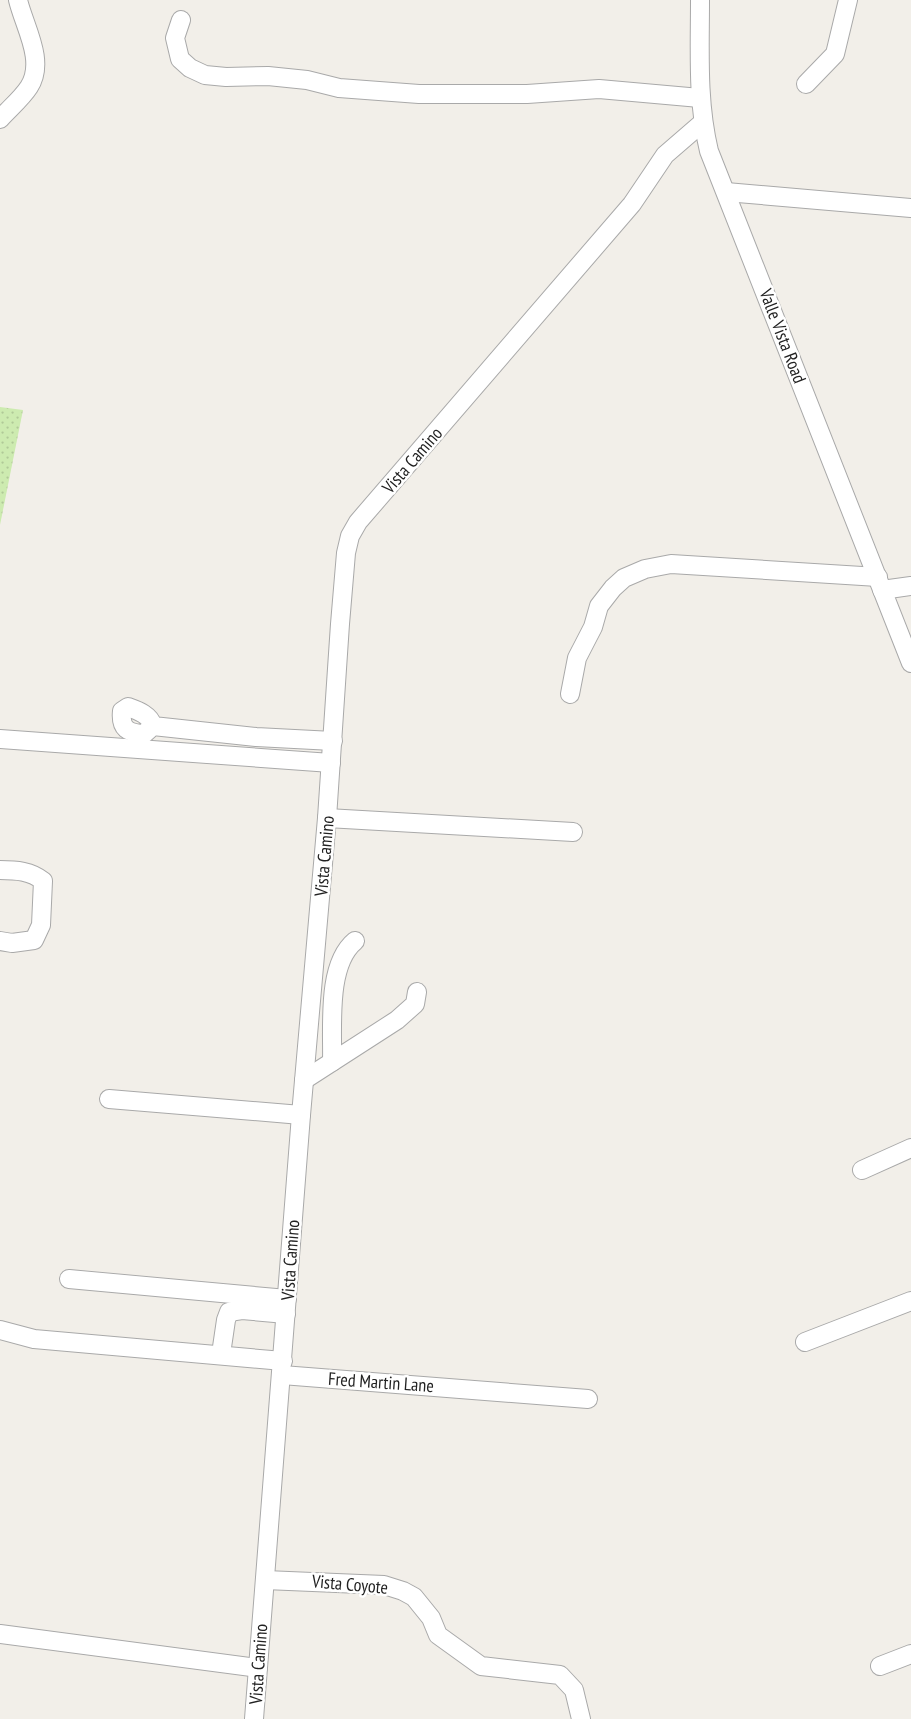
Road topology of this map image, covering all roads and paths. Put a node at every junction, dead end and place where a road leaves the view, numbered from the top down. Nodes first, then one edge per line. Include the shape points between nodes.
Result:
1 (18, 0) edge
2 (700, 0) edge
3 (848, 0) edge
4 (181, 20) dead end
5 (806, 84) dead end
6 (700, 98) junction
7 (0, 119) edge
8 (702, 123) junction
9 (726, 192) junction
10 (911, 208) edge
11 (880, 583) junction
12 (911, 586) edge
13 (911, 663) edge
14 (570, 694) dead end
15 (153, 726) dead end
16 (0, 739) edge
17 (333, 742) junction
18 (331, 763) junction
19 (327, 818) junction
20 (573, 832) dead end
21 (0, 870) edge
22 (0, 941) edge
23 (355, 941) dead end
24 (417, 992) dead end
25 (332, 1062) junction
26 (304, 1080) junction
27 (109, 1099) dead end
28 (301, 1115) junction
29 (911, 1148) edge
30 (862, 1170) dead end
31 (69, 1279) dead end
32 (911, 1301) edge
33 (287, 1306) junction
34 (0, 1330) edge
35 (805, 1342) dead end
36 (221, 1354) junction
37 (282, 1368) junction
38 (588, 1399) dead end
39 (265, 1580) junction
40 (0, 1634) edge
41 (911, 1654) edge
42 (880, 1666) dead end
43 (258, 1668) junction
44 (254, 1719) edge
45 (581, 1719) edge

1 - 7 street via 31,39 35,68 30,86
2 - 6 street, Valle Vista Road
3 - 5 street via 835,54
4 - 6 street via 174,38 180,59 205,75 268,76 308,80 339,88 420,94 527,94 599,89
6 - 8 street, Valle Vista Road
8 - 9 street, Valle Vista Road via 709,151
8 - 17 street, Vista Camino via 665,156 632,204 358,522 350,536 340,624
9 - 10 street
9 - 11 street, Valle Vista Road
11 - 12 street
11 - 13 street, Valle Vista Road
11 - 14 street via 671,564 645,569 624,578 599,606 577,658
15 - 17 street
16 - 18 street
17 - 18 street, Vista Camino
18 - 19 street, Vista Camino
19 - 20 street
19 - 26 street, Vista Camino
21 - 22 street via 36,875 43,881 41,925 34,940
23 - 25 street via 340,960 335,984
24 - 25 street via 415,1004 397,1020
25 - 26 street
26 - 28 street, Vista Camino
27 - 28 street
28 - 33 street, Vista Camino
29 - 30 street
31 - 33 street
32 - 35 street
33 - 36 street via 229,1312
33 - 37 street, Vista Camino
34 - 36 street, Fred Martin Lane via 34,1339
36 - 37 street, Fred Martin Lane
37 - 38 street, Fred Martin Lane
37 - 39 street, Vista Camino
39 - 43 street, Vista Camino
39 - 45 street, Vista Coyote via 384,1585 403,1590 431,1618 438,1635 481,1666 560,1675 574,1690
40 - 43 street
41 - 42 street
43 - 44 street, Vista Camino

